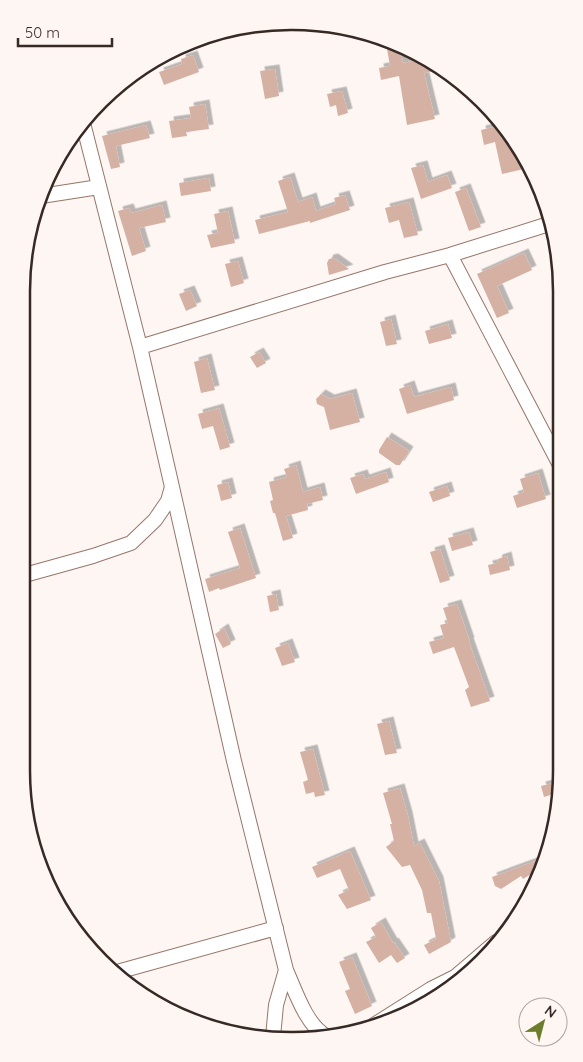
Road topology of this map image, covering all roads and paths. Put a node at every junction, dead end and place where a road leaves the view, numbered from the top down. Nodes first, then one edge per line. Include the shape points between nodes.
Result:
1 (85, 131) edge
2 (99, 188) junction
3 (49, 195) edge
4 (544, 225) edge
5 (450, 255) junction
6 (140, 347) junction
7 (553, 452) edge
8 (172, 487) junction
9 (30, 574) edge
10 (276, 928) junction
11 (123, 970) edge
12 (286, 970) junction
13 (318, 1030) edge
14 (274, 1031) edge

1 - 2 street
2 - 3 street
2 - 6 street
4 - 5 street
5 - 6 street
5 - 7 street
6 - 8 street
8 - 9 street via 156,520 131,543
8 - 10 street via 234,761
10 - 11 street
10 - 12 street
12 - 13 street via 306,1015
12 - 14 street via 276,1005

